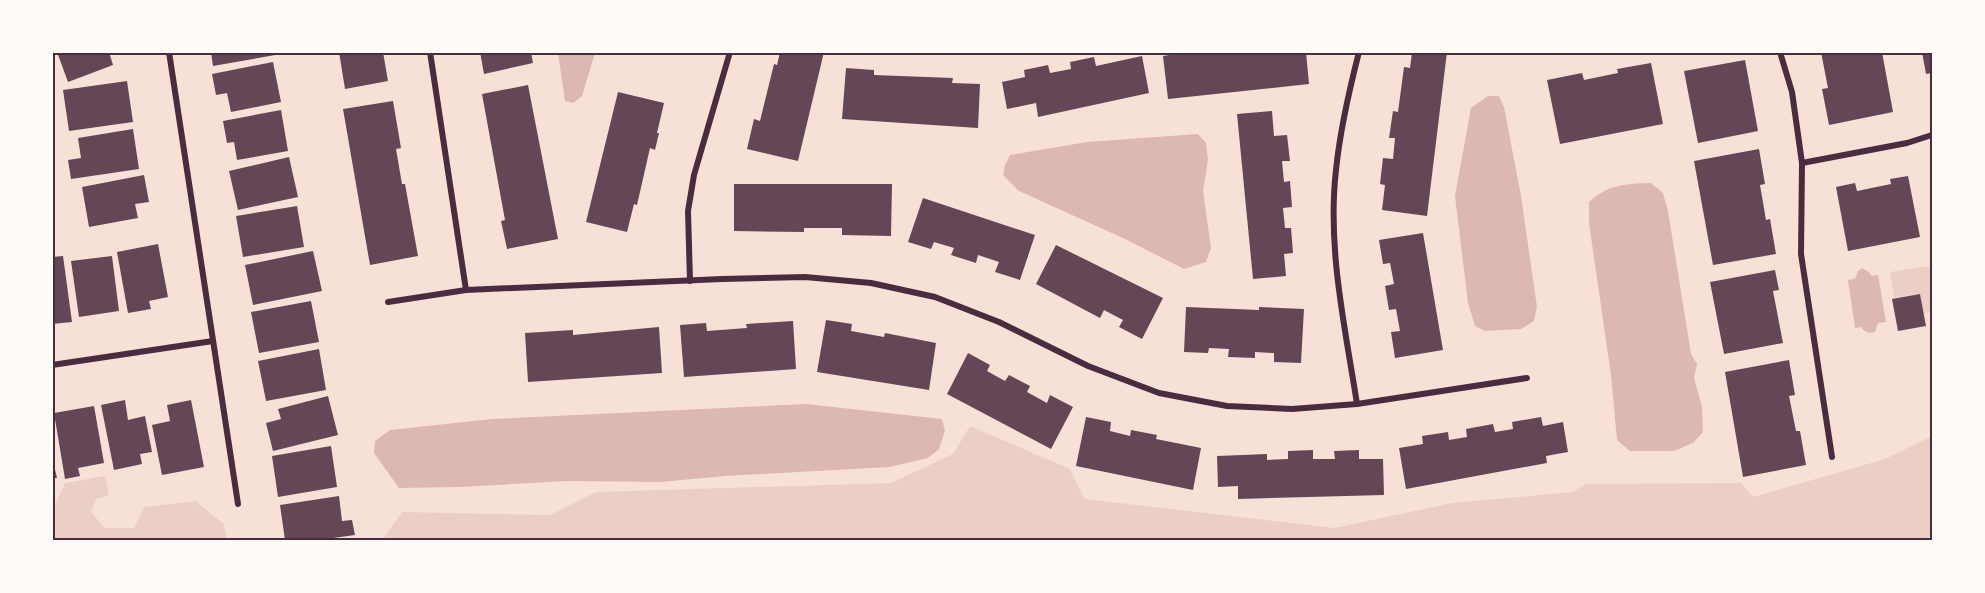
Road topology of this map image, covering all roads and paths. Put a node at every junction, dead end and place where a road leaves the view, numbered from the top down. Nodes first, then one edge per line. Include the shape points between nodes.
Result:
1 (169, 52) edge
2 (430, 52) edge
3 (730, 52) edge
4 (1359, 52) edge
5 (1780, 52) edge
6 (1932, 135) edge
7 (1802, 163) junction
8 (690, 281) junction
9 (466, 290) junction
10 (388, 302) dead end
11 (213, 341) junction
12 (52, 365) edge
13 (1527, 378) dead end
14 (1357, 404) junction
15 (1832, 457) dead end
16 (238, 504) dead end

1 - 11 street
2 - 9 street
3 - 8 street via 694,175 688,211
4 - 14 street via 1346,100 1335,172 1334,231
5 - 7 street via 1792,92
6 - 7 street
7 - 15 street via 1801,254
8 - 9 street
8 - 14 street via 805,277 870,283 935,297 999,322 1088,366 1159,393 1227,406 1292,409
9 - 10 street
11 - 12 street
11 - 16 street
13 - 14 street

